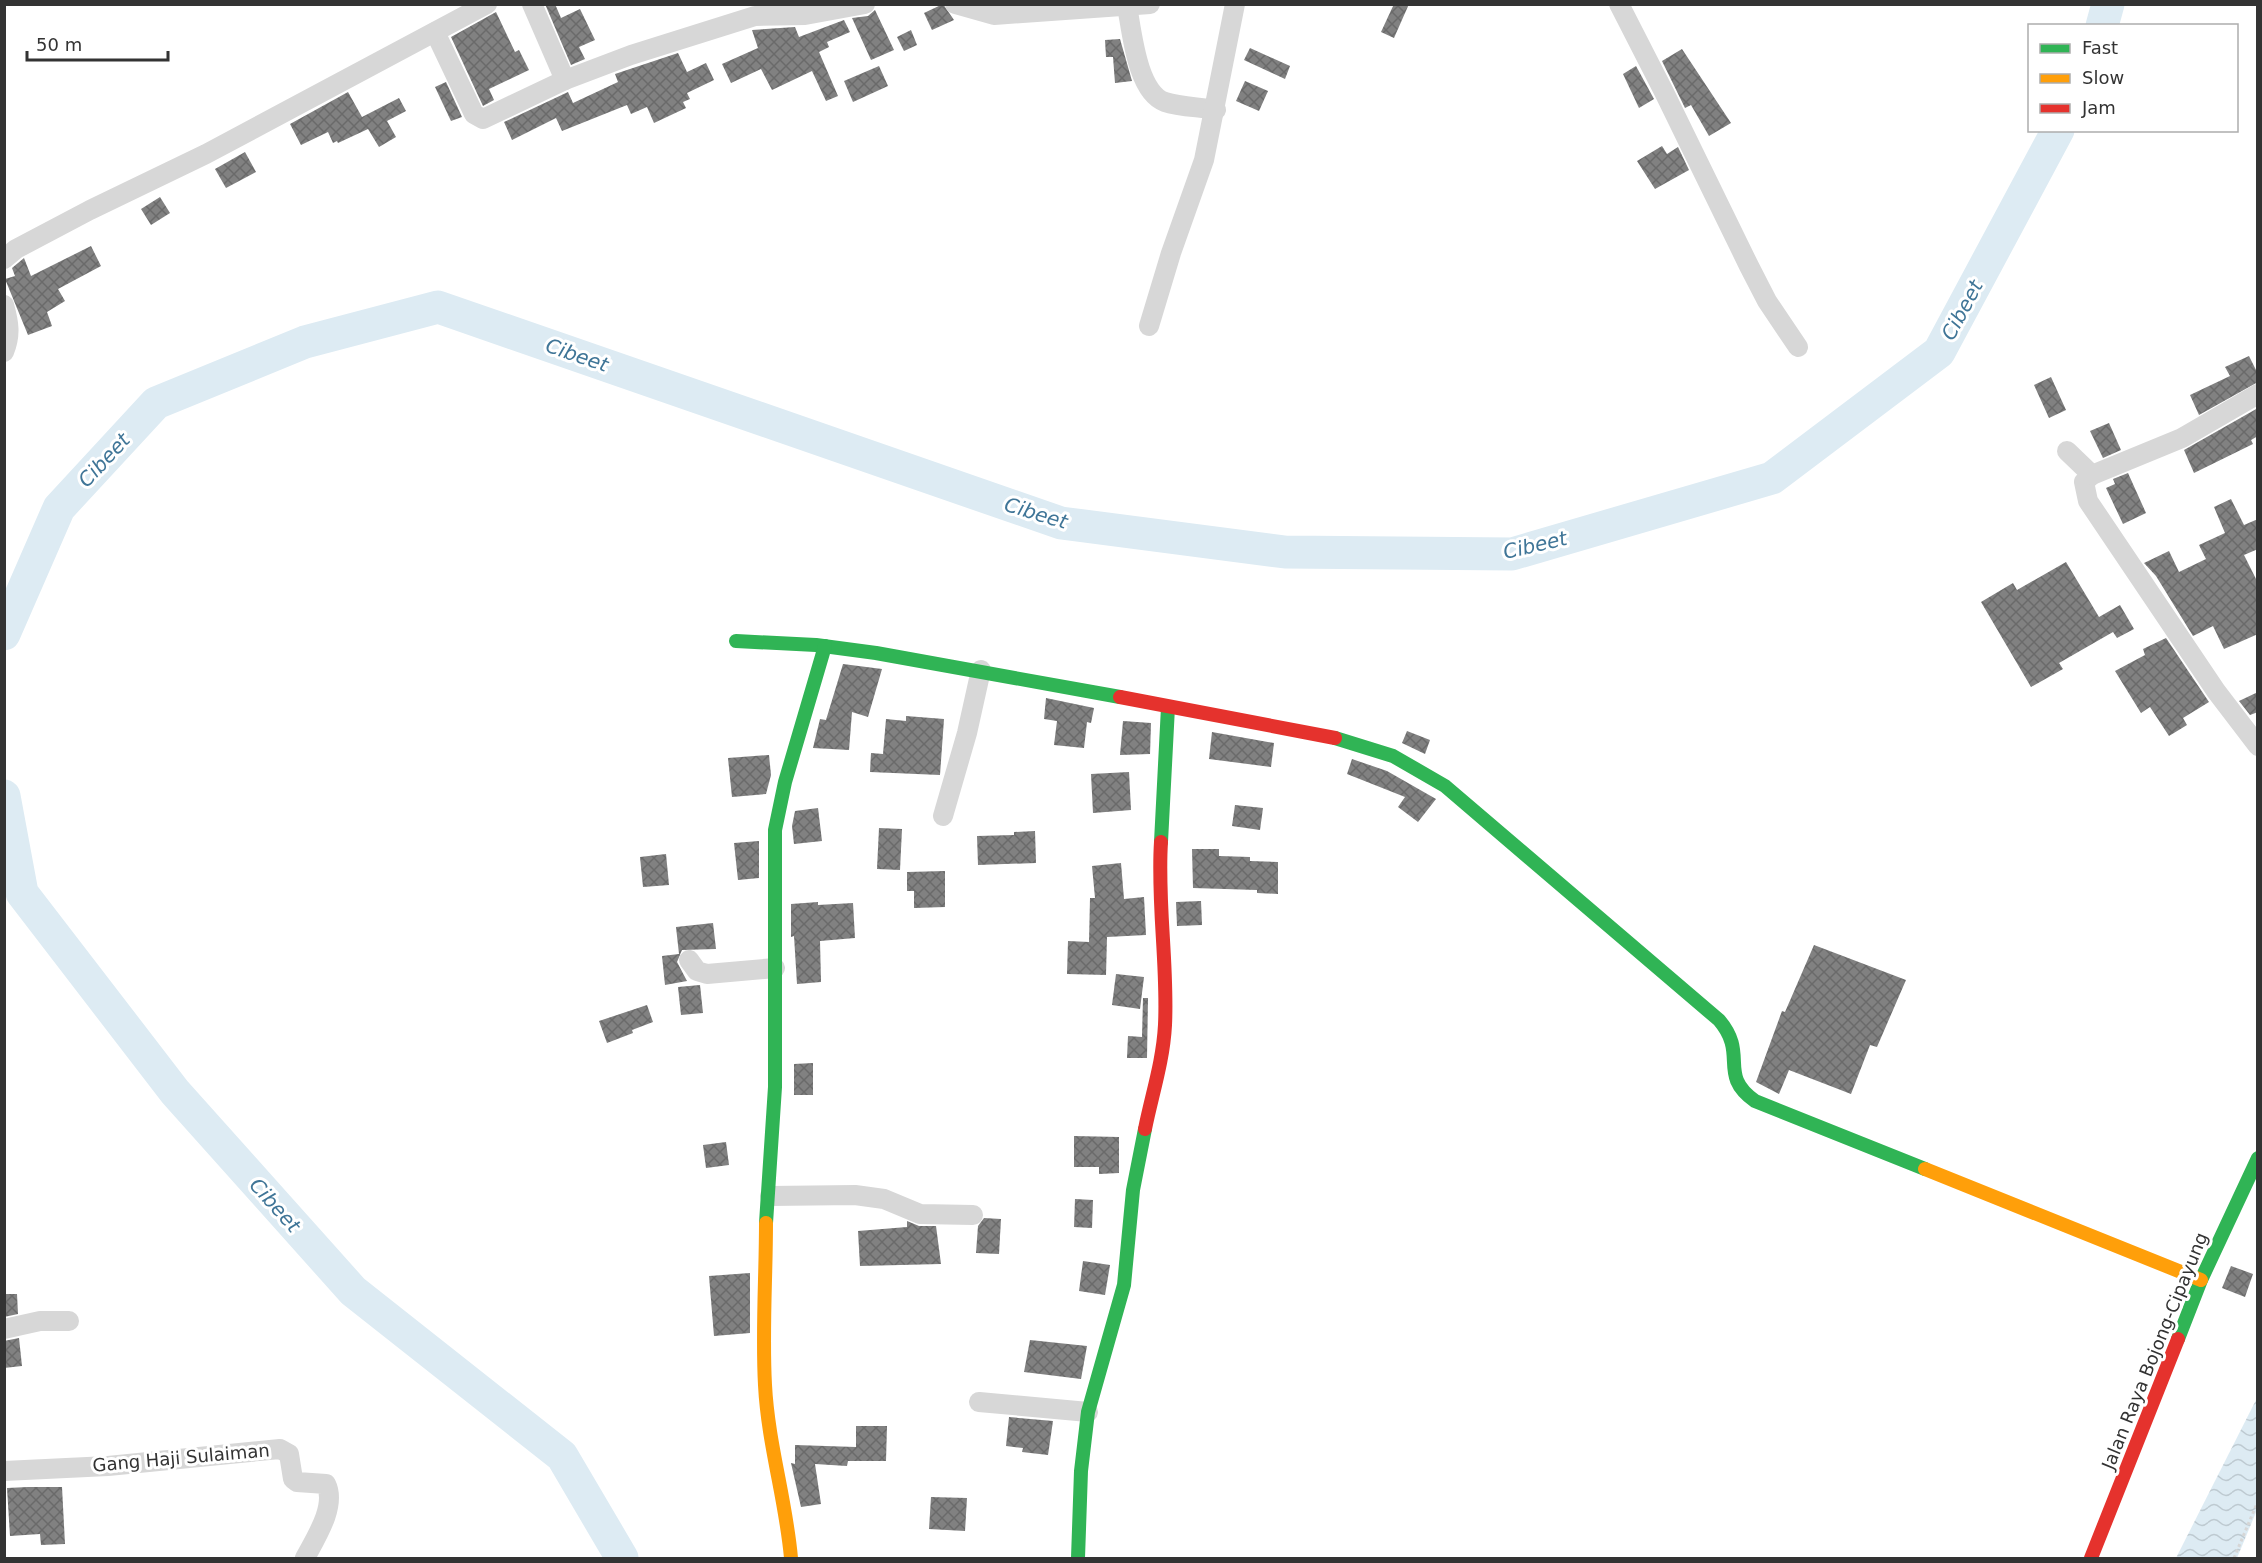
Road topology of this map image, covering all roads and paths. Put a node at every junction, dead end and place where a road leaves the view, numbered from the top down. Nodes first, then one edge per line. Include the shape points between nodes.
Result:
1 (488, 4) edge
2 (532, 4) edge
3 (865, 4) edge
4 (955, 4) edge
5 (1150, 4) edge
6 (1235, 4) edge
7 (1619, 4) edge
8 (1127, 6) junction
9 (754, 10) edge
10 (435, 32) junction
11 (566, 80) junction
12 (1216, 110) junction
13 (4, 259) edge
14 (4, 305) edge
15 (1149, 326) dead end
16 (1798, 347) dead end
17 (4, 352) edge
18 (2258, 394) edge
19 (2067, 451) dead end
20 (2092, 475) junction
21 (736, 641) dead end
22 (825, 646) junction
23 (981, 670) junction
24 (1168, 707) junction
25 (2258, 746) edge
26 (943, 816) dead end
27 (689, 960) dead end
28 (775, 968) junction
29 (2258, 1158) edge
30 (770, 1196) junction
31 (973, 1215) dead end
32 (2201, 1280) junction
33 (69, 1321) dead end
34 (4, 1329) edge
35 (979, 1402) dead end
36 (1088, 1412) junction
37 (4, 1471) edge
38 (2258, 1500) edge
39 (305, 1558) edge
40 (791, 1558) edge
41 (1078, 1558) edge
42 (2091, 1558) edge
43 (2235, 1558) edge

1 - 10 street
2 - 11 street
3 - 9 street via 805,15
4 - 8 street via 994,15
5 - 8 street
6 - 12 street
7 - 16 street via 1767,301
8 - 12 street via 1139,63 1150,92 1164,102
9 - 11 street
10 - 11 street via 477,118 483,119
10 - 13 street via 206,154 90,210
12 - 15 street via 1204,160
14 - 17 street via 10,325
18 - 20 street via 2182,438
19 - 20 street
20 - 25 street via 2084,482 2088,501 2216,691
21 - 22 street
22 - 23 street
22 - 28 street via 784,782 776,830
23 - 24 street
23 - 26 street via 968,734
24 - 32 street via 1385,751 1423,769 1719,1020 1734,1043 1733,1080 1741,1092 1755,1101
24 - 36 street via 1159,868 1165,1022 1162,1063 1133,1190 1124,1285
27 - 28 street via 697,971 707,974
28 - 30 street
29 - 32 street, Jalan Raya Bojong-Cipayung
30 - 31 street via 855,1196 884,1199 920,1214
30 - 40 street via 765,1250 765,1385
32 - 42 street, Jalan Raya Bojong-Cipayung
33 - 34 street via 40,1321
35 - 36 street
36 - 41 street
37 - 39 street, Gang Haji Sulaiman via 108,1466 280,1449 289,1454 293,1479 327,1486 327,1508 320,1531
38 - 43 path

